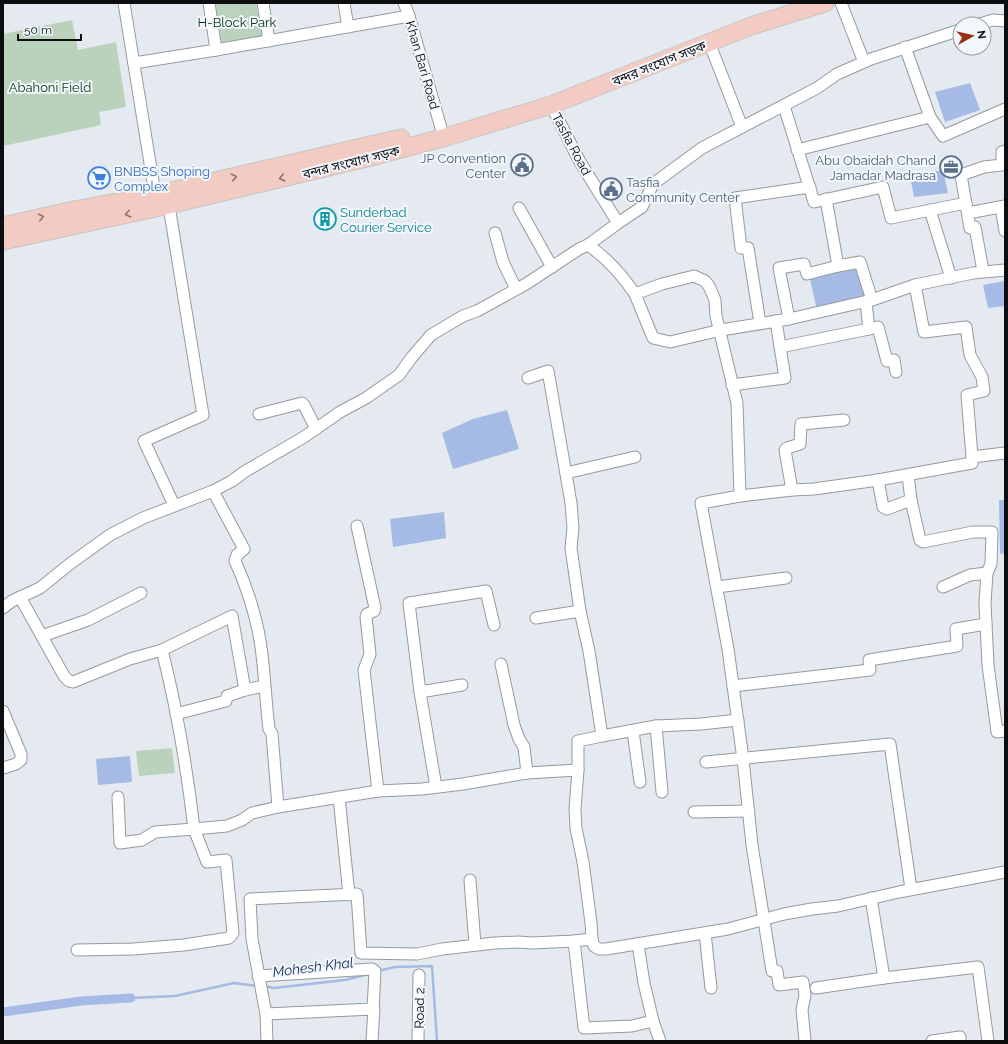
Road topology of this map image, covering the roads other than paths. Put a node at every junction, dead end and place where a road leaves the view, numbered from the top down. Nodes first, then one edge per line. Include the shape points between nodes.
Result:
1 (124, 3) edge
2 (209, 3) edge
3 (263, 3) edge
4 (344, 3) edge
5 (404, 3) edge
6 (789, 3) edge
7 (825, 3) edge
8 (841, 3) edge
9 (409, 16) junction
10 (992, 20) edge
11 (1005, 21) edge
12 (348, 27) junction
13 (952, 32) edge
14 (269, 41) junction
15 (709, 42) junction
16 (905, 47) junction
17 (216, 50) junction
18 (864, 62) junction
19 (134, 63) junction
20 (551, 105) junction
21 (784, 106) junction
22 (1005, 110) edge
23 (930, 117) junction
24 (742, 127) junction
25 (441, 128) junction
26 (797, 150) junction
27 (1005, 151) edge
28 (810, 187) junction
29 (826, 199) junction
30 (162, 200) junction
31 (1003, 206) edge
32 (519, 208) dead end
33 (967, 208) junction
34 (930, 210) junction
35 (618, 223) junction
36 (3, 226) edge
37 (1005, 231) edge
38 (495, 233) dead end
39 (3, 241) edge
40 (588, 245) junction
41 (838, 266) junction
42 (552, 267) junction
43 (1005, 270) edge
44 (983, 271) junction
45 (951, 278) junction
46 (915, 285) junction
47 (516, 289) junction
48 (635, 294) junction
49 (869, 301) junction
50 (789, 319) junction
51 (776, 321) junction
52 (760, 323) junction
53 (869, 329) junction
54 (721, 330) junction
55 (780, 347) junction
56 (896, 372) dead end
57 (528, 378) dead end
58 (732, 385) junction
59 (259, 414) dead end
60 (844, 420) dead end
61 (316, 429) junction
62 (1005, 453) edge
63 (634, 457) dead end
64 (972, 457) junction
65 (566, 473) junction
66 (908, 475) junction
67 (878, 480) junction
68 (792, 490) junction
69 (213, 491) junction
70 (740, 496) junction
71 (912, 500) junction
72 (174, 505) junction
73 (356, 526) dead end
74 (987, 573) junction
75 (786, 578) dead end
76 (717, 587) junction
77 (943, 587) dead end
78 (141, 593) dead end
79 (20, 597) junction
80 (3, 608) edge
81 (580, 611) junction
82 (536, 618) dead end
83 (986, 624) junction
84 (494, 625) dead end
85 (42, 636) junction
86 (162, 650) junction
87 (500, 664) dead end
88 (462, 685) dead end
89 (264, 686) junction
90 (733, 686) junction
91 (245, 690) junction
92 (420, 692) junction
93 (3, 711) edge
94 (176, 714) junction
95 (738, 720) junction
96 (656, 726) junction
97 (633, 731) junction
98 (1005, 731) edge
99 (602, 736) junction
100 (743, 759) junction
101 (706, 762) dead end
102 (3, 768) edge
103 (578, 770) junction
104 (527, 773) junction
105 (640, 782) dead end
106 (436, 787) junction
107 (378, 791) junction
108 (662, 792) dead end
109 (118, 797) dead end
110 (339, 797) junction
111 (278, 807) junction
112 (749, 811) junction
113 (694, 812) dead end
114 (194, 829) junction
115 (1005, 872) edge
116 (470, 880) dead end
117 (911, 889) junction
118 (349, 895) junction
119 (871, 898) junction
120 (764, 921) junction
121 (705, 933) junction
122 (592, 939) junction
123 (574, 941) junction
124 (638, 944) junction
125 (475, 945) junction
126 (77, 950) dead end
127 (419, 975) dead end
128 (258, 976) junction
129 (884, 978) junction
130 (711, 988) dead end
131 (816, 988) dead end
132 (373, 1009) junction
133 (266, 1014) junction
134 (653, 1021) junction
135 (267, 1041) edge
136 (372, 1041) edge
137 (418, 1041) edge
138 (660, 1041) edge
139 (805, 1041) edge
140 (932, 1041) edge
141 (960, 1041) edge
142 (988, 1041) edge

1 - 19 street
2 - 17 street
3 - 14 street
4 - 12 street
5 - 9 street, Khan Bari Road
6 - 25 highway, বন্দর সংযোগ সড়ক via 755,14 578,85
7 - 15 highway, বন্দর সংযোগ সড়ক via 777,17
8 - 18 street
9 - 12 street
9 - 25 street, Khan Bari Road
10 - 11 street
12 - 14 street
13 - 16 street
14 - 17 street
15 - 20 highway, বন্দর সংযোগ সড়ক
15 - 24 street
16 - 18 street
16 - 23 street
17 - 19 street
18 - 21 street via 837,74
19 - 30 street
20 -> 30 highway, বন্দর সংযোগ সড়ক via 371,157
20 - 35 street, Tasfia Road via 580,162
21 - 24 street
21 - 26 street
22 - 23 street via 943,136
23 - 26 street
24 - 35 street via 702,148 653,184 642,207
30 -> 25 highway, বন্দর সংযোগ সড়ক
26 - 28 street
27 - 33 street via 1002,152 1002,165 984,167 961,175
28 - 29 street via 814,202
28 - 52 street via 735,198 741,248 748,248
29 - 34 street via 883,187 891,218
29 - 41 street
36 -> 30 highway, বন্দর সংযোগ সড়ক via 69,211
30 -> 39 highway, বন্দর সংযোগ সড়ক
30 - 72 street via 203,415 144,441
31 - 33 street
31 - 37 street
32 - 42 street
33 - 34 street
33 - 44 street via 970,228 975,227
34 - 45 street
35 - 40 street
38 - 47 street via 503,262
40 - 42 street
40 - 48 street via 612,265
41 - 49 street via 860,262
41 - 50 street via 807,274 804,264 779,268
42 - 47 street
43 - 44 street
44 - 45 street
45 - 46 street
46 - 49 street
46 - 64 street via 924,332 966,328 970,355 982,377 984,391 967,395
47 - 61 street via 431,335 399,375
48 - 54 street via 654,338 670,342
48 - 54 street via 694,276 709,286 715,300 716,316
49 - 50 street
49 - 53 street
50 - 51 street
51 - 52 street
51 - 55 street
52 - 54 street
53 - 55 street
53 - 56 street via 878,327 887,361 894,360
54 - 58 street
55 - 58 street via 784,378
57 - 65 street via 548,371
58 - 70 street via 737,403
59 - 61 street via 302,403
60 - 68 street via 801,424 800,444 785,450
61 - 69 street
62 - 64 street
63 - 65 street
64 - 66 street via 972,463
65 - 81 street via 573,528 571,548
66 - 67 street
66 - 71 street
67 - 68 street
67 - 71 street via 883,507 887,509
68 - 70 street
69 - 72 street
69 - 89 street via 244,549 235,561 243,577 257,630
70 - 76 street via 701,503
71 - 74 street via 920,540 923,542 974,532 992,532 991,564
72 - 79 street via 110,535 40,588
73 - 107 street via 375,608 366,617 370,654 364,673
74 - 77 street via 970,575
74 - 83 street
75 - 76 street
76 - 90 street
78 - 85 street via 88,620
79 - 80 street
79 - 85 street
81 - 82 street
81 - 99 street
83 - 90 street via 956,629 957,646 869,660 870,670
83 - 98 street via 988,664 997,732
84 - 92 street via 486,591 409,603
85 - 86 street via 64,676 73,682 130,659
86 - 91 street via 232,616
86 - 94 street
87 - 104 street via 518,739 524,747
88 - 92 street
89 - 91 street
89 - 111 street via 268,729 272,734
90 - 95 street
91 - 94 street via 227,696 226,701
92 - 106 street
93 - 102 street via 21,754 21,760
94 - 114 street
95 - 96 street
95 - 100 street
96 - 97 street
96 - 108 street
97 - 99 street
97 - 105 street
99 - 103 street via 578,740
100 - 101 street
100 - 112 street
100 - 117 street via 890,744
103 - 104 street
103 - 122 street via 576,828 583,862
104 - 106 street
106 - 107 street
107 - 110 street
109 - 114 street via 120,843 142,840 155,832
110 - 111 street
110 - 118 street
111 - 114 street via 252,813 227,826
112 - 113 street
112 - 120 street
114 - 126 street via 207,862 226,860 232,936 184,945
115 - 117 street
116 - 125 street
117 - 119 street
118 - 125 street via 357,894 361,953 417,954
118 - 128 street via 250,899 252,939
119 - 120 street via 784,914
119 - 129 street
120 - 121 street
120 - 139 street via 772,971 777,971 779,985 803,982
121 - 124 street
121 - 130 street
122 - 123 street
122 - 124 street via 594,946 599,949
123 - 125 street
123 - 134 street via 584,1028 632,1026
124 - 134 street
127 - 137 street, Road 2
128 - 132 street via 372,969 375,971
128 - 133 street
129 - 131 street
129 - 142 street via 978,967
132 - 133 street
132 - 136 street
133 - 135 street
134 - 138 street
140 - 141 street via 960,1037

